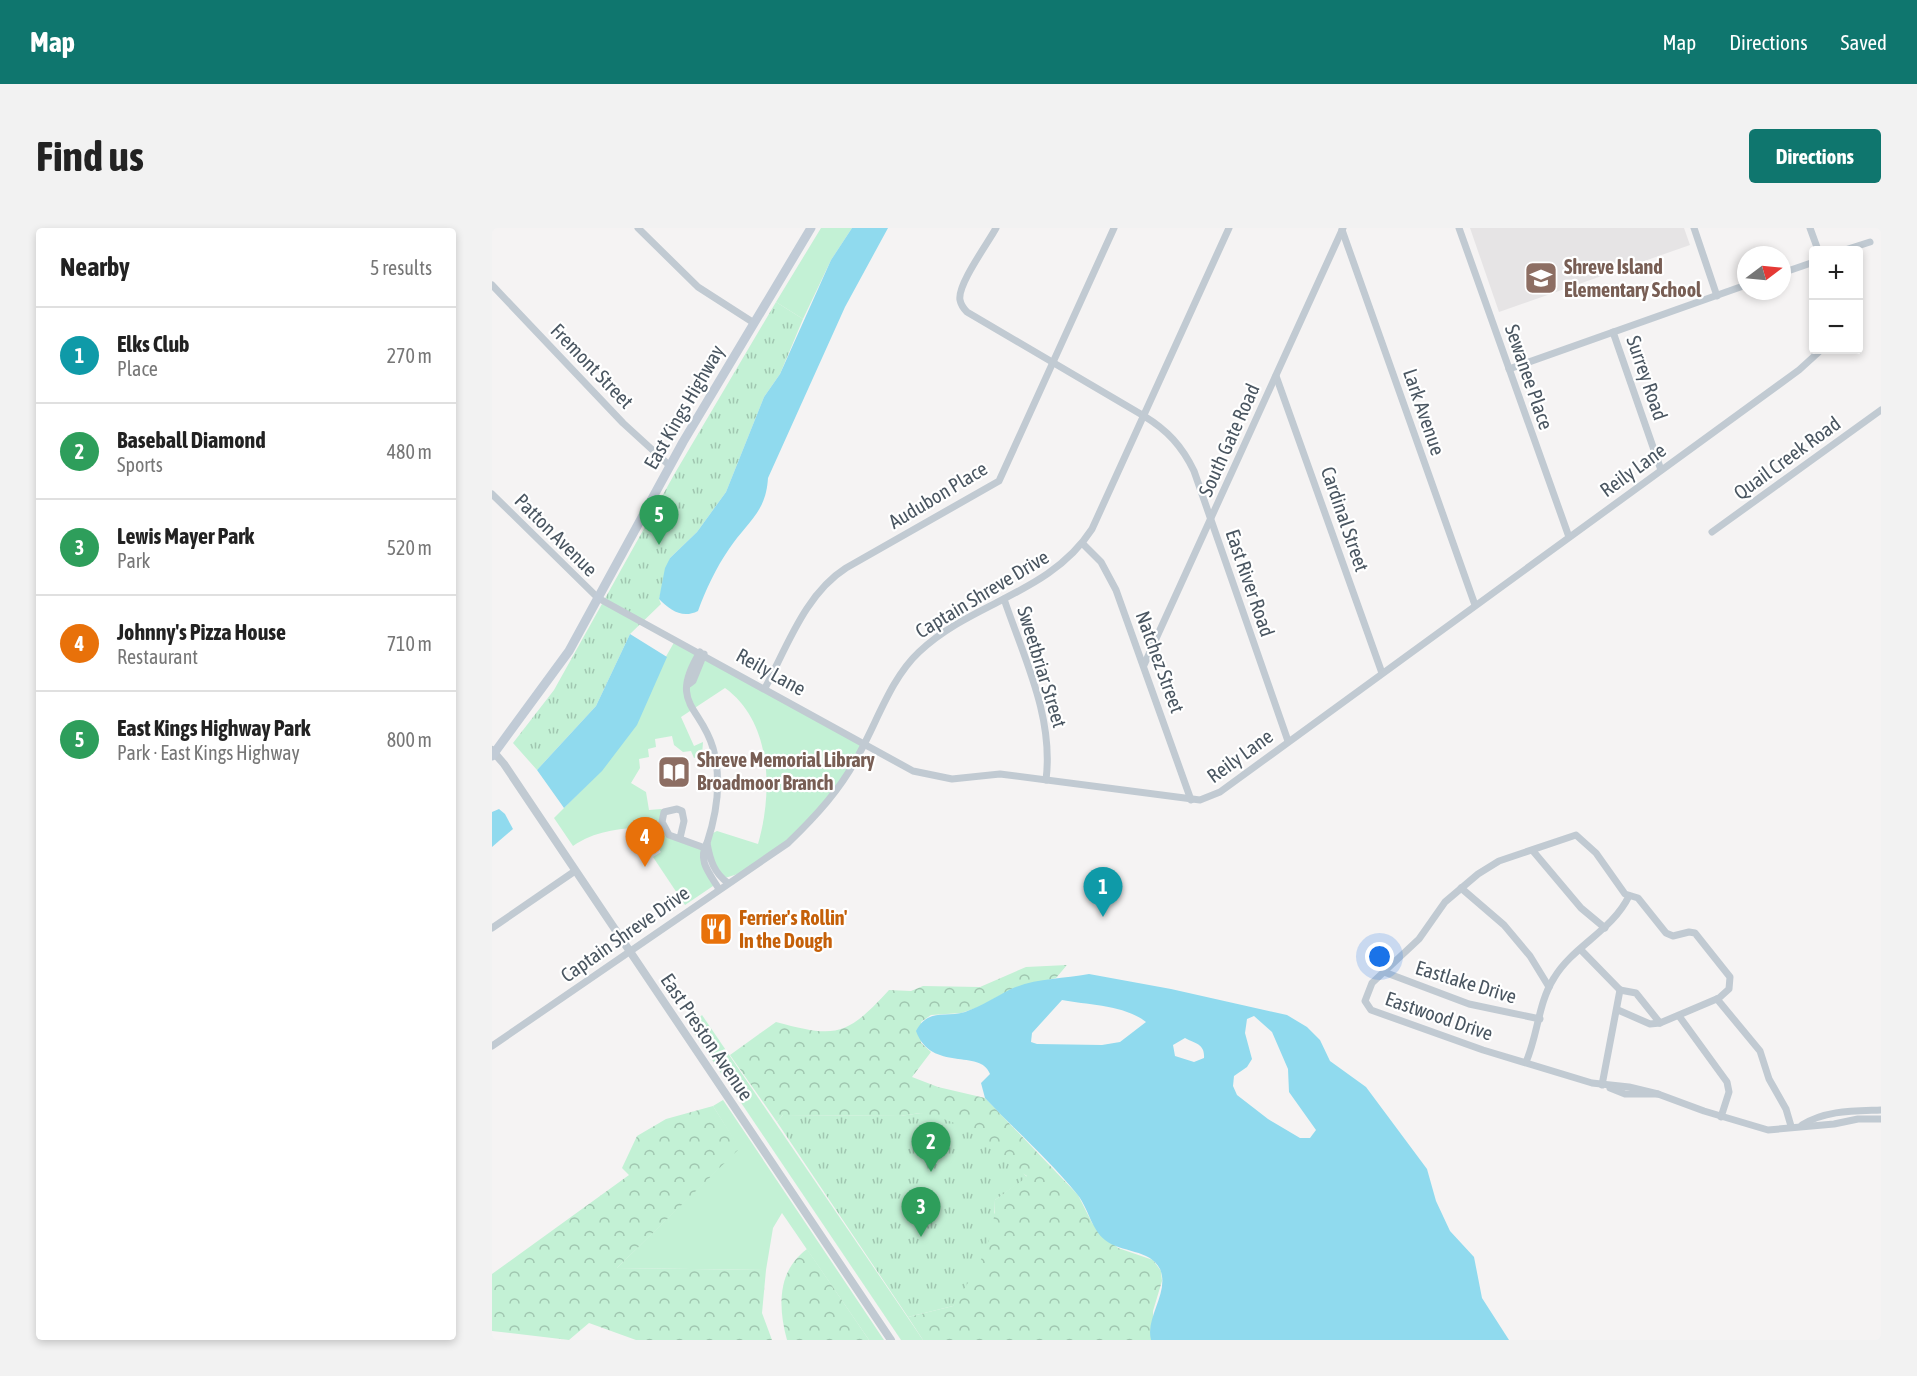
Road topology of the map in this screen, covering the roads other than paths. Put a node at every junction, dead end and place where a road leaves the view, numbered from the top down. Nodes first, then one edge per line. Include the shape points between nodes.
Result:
1 (638, 228) edge
2 (811, 228) edge
3 (996, 228) edge
4 (1114, 228) edge
5 (1229, 228) edge
6 (1459, 228) edge
7 (1694, 228) edge
8 (1810, 228) edge
9 (1343, 229) edge
10 (1870, 242) dead end
11 (1817, 246) edge
12 (1858, 246) edge
13 (1809, 264) edge
14 (1791, 270) edge
15 (492, 285) edge
16 (1737, 289) edge
17 (1718, 296) junction
18 (754, 323) junction
19 (1613, 332) junction
20 (1817, 354) edge
21 (1053, 363) junction
22 (1509, 369) junction
23 (1276, 376) junction
24 (1881, 410) edge
25 (1144, 416) junction
26 (670, 466) junction
27 (1661, 470) junction
28 (492, 494) edge
29 (1211, 522) junction
30 (1712, 532) dead end
31 (1569, 537) junction
32 (1083, 544) junction
33 (598, 598) junction
34 (1004, 599) junction
35 (1475, 605) junction
36 (702, 653) junction
37 (1144, 665) junction
38 (1382, 674) junction
39 (765, 688) junction
40 (1288, 741) junction
41 (865, 742) junction
42 (493, 753) edge
43 (1046, 780) junction
44 (1191, 800) junction
45 (680, 838) dead end
46 (706, 846) junction
47 (1533, 851) junction
48 (575, 871) junction
49 (728, 884) junction
50 (1461, 888) junction
51 (719, 889) junction
52 (1629, 896) junction
53 (492, 928) edge
54 (1605, 928) junction
55 (1581, 950) junction
56 (630, 952) junction
57 (1384, 972) junction
58 (1549, 987) junction
59 (1620, 990) junction
60 (1717, 999) junction
61 (1618, 1010) junction
62 (1679, 1016) junction
63 (1540, 1018) junction
64 (1660, 1023) junction
65 (492, 1046) edge
66 (1526, 1062) junction
67 (1602, 1085) junction
68 (1881, 1110) edge
69 (1721, 1117) junction
70 (1881, 1119) edge
71 (1802, 1125) junction
72 (1791, 1126) junction
73 (891, 1340) edge

1 - 18 street via 698,287
2 - 18 main road, East Kings Highway
3 - 21 street, East River Road via 962,287 962,307
4 - 21 street, Audubon Place
5 - 25 street, Captain Shreve Drive
6 - 22 street, Sewanee Place
7 - 17 street
8 - 11 street
9 - 23 street, South Gate Road
9 - 35 street, Lark Avenue
10 - 12 street
13 - 14 street
15 - 26 street, Fremont Street via 623,423
16 - 17 street
17 - 19 street
18 - 26 main road, East Kings Highway
19 - 22 street
19 - 27 street, Surrey Road
20 - 27 street, Reily Lane
21 - 25 street, East River Road
21 - 39 street, Audubon Place via 999,481 827,582 805,613
22 - 31 street, Sewanee Place
23 - 29 street, South Gate Road
23 - 38 street, Cardinal Street
24 - 30 street, Quail Creek Road
25 - 29 street, East River Road via 1166,430 1187,456
25 - 32 street, Captain Shreve Drive
26 - 33 main road, East Kings Highway
27 - 31 street, Reily Lane
28 - 33 street, Patton Avenue
29 - 37 street, South Gate Road
29 - 40 street, East River Road
31 - 35 street, Reily Lane
32 - 34 street, Captain Shreve Drive via 1058,568
32 - 37 street, Natchez Street via 1111,578
33 - 36 street, Reily Lane
33 - 42 main road, East Kings Highway via 548,682
34 - 41 street, Captain Shreve Drive via 942,634 917,654
34 - 43 street, Sweetbriar Street via 1044,718
35 - 38 street, Reily Lane
36 - 39 street, Reily Lane
36 - 46 street via 690,671 686,695 713,748 719,782 715,821
37 - 44 street, Natchez Street
38 - 40 street, Reily Lane
39 - 41 street, Reily Lane
40 - 44 street, Reily Lane via 1220,792
41 - 43 street, Reily Lane via 904,767 930,776 952,779 1000,774
41 - 49 street, Captain Shreve Drive via 841,783 808,824 766,860
42 - 48 street, East Preston Avenue
43 - 44 street, Reily Lane
45 - 46 street
46 - 49 street via 717,873
46 - 51 street via 702,853 706,868
47 - 50 street, Eastwood Drive via 1499,861
47 - 52 street, Eastwood Drive via 1576,835 1596,853
47 - 54 street via 1581,908
48 - 53 street
48 - 56 street, East Preston Avenue
49 - 51 street, Captain Shreve Drive
50 - 57 street, Eastwood Drive via 1445,902 1419,939
50 - 58 street via 1504,925
51 - 56 street, Captain Shreve Drive
52 - 54 street
52 - 60 street, Eastwood Drive via 1638,898 1666,933 1676,936 1692,932 1705,943 1730,977 1729,989
54 - 55 street
55 - 58 street via 1558,972
55 - 59 street
56 - 65 street, Captain Shreve Drive
56 - 73 street, East Preston Avenue
57 - 63 street, Eastlake Drive via 1469,1004
57 - 66 street, Eastwood Drive via 1367,988 1365,1000 1369,1009
58 - 63 street
59 - 61 street
59 - 64 street via 1636,993
60 - 62 street
60 - 72 street via 1760,1051
61 - 64 street via 1650,1024
61 - 67 street
62 - 64 street
62 - 69 street via 1726,1082 1729,1092
63 - 66 street
66 - 67 street, Eastwood Drive
67 - 69 street, Eastwood Drive via 1625,1094 1658,1095
68 - 71 street, Eastwood Drive via 1839,1112
69 - 72 street, Eastwood Drive via 1768,1130
70 - 71 street, Eastwood Drive
71 - 72 street, Eastwood Drive

